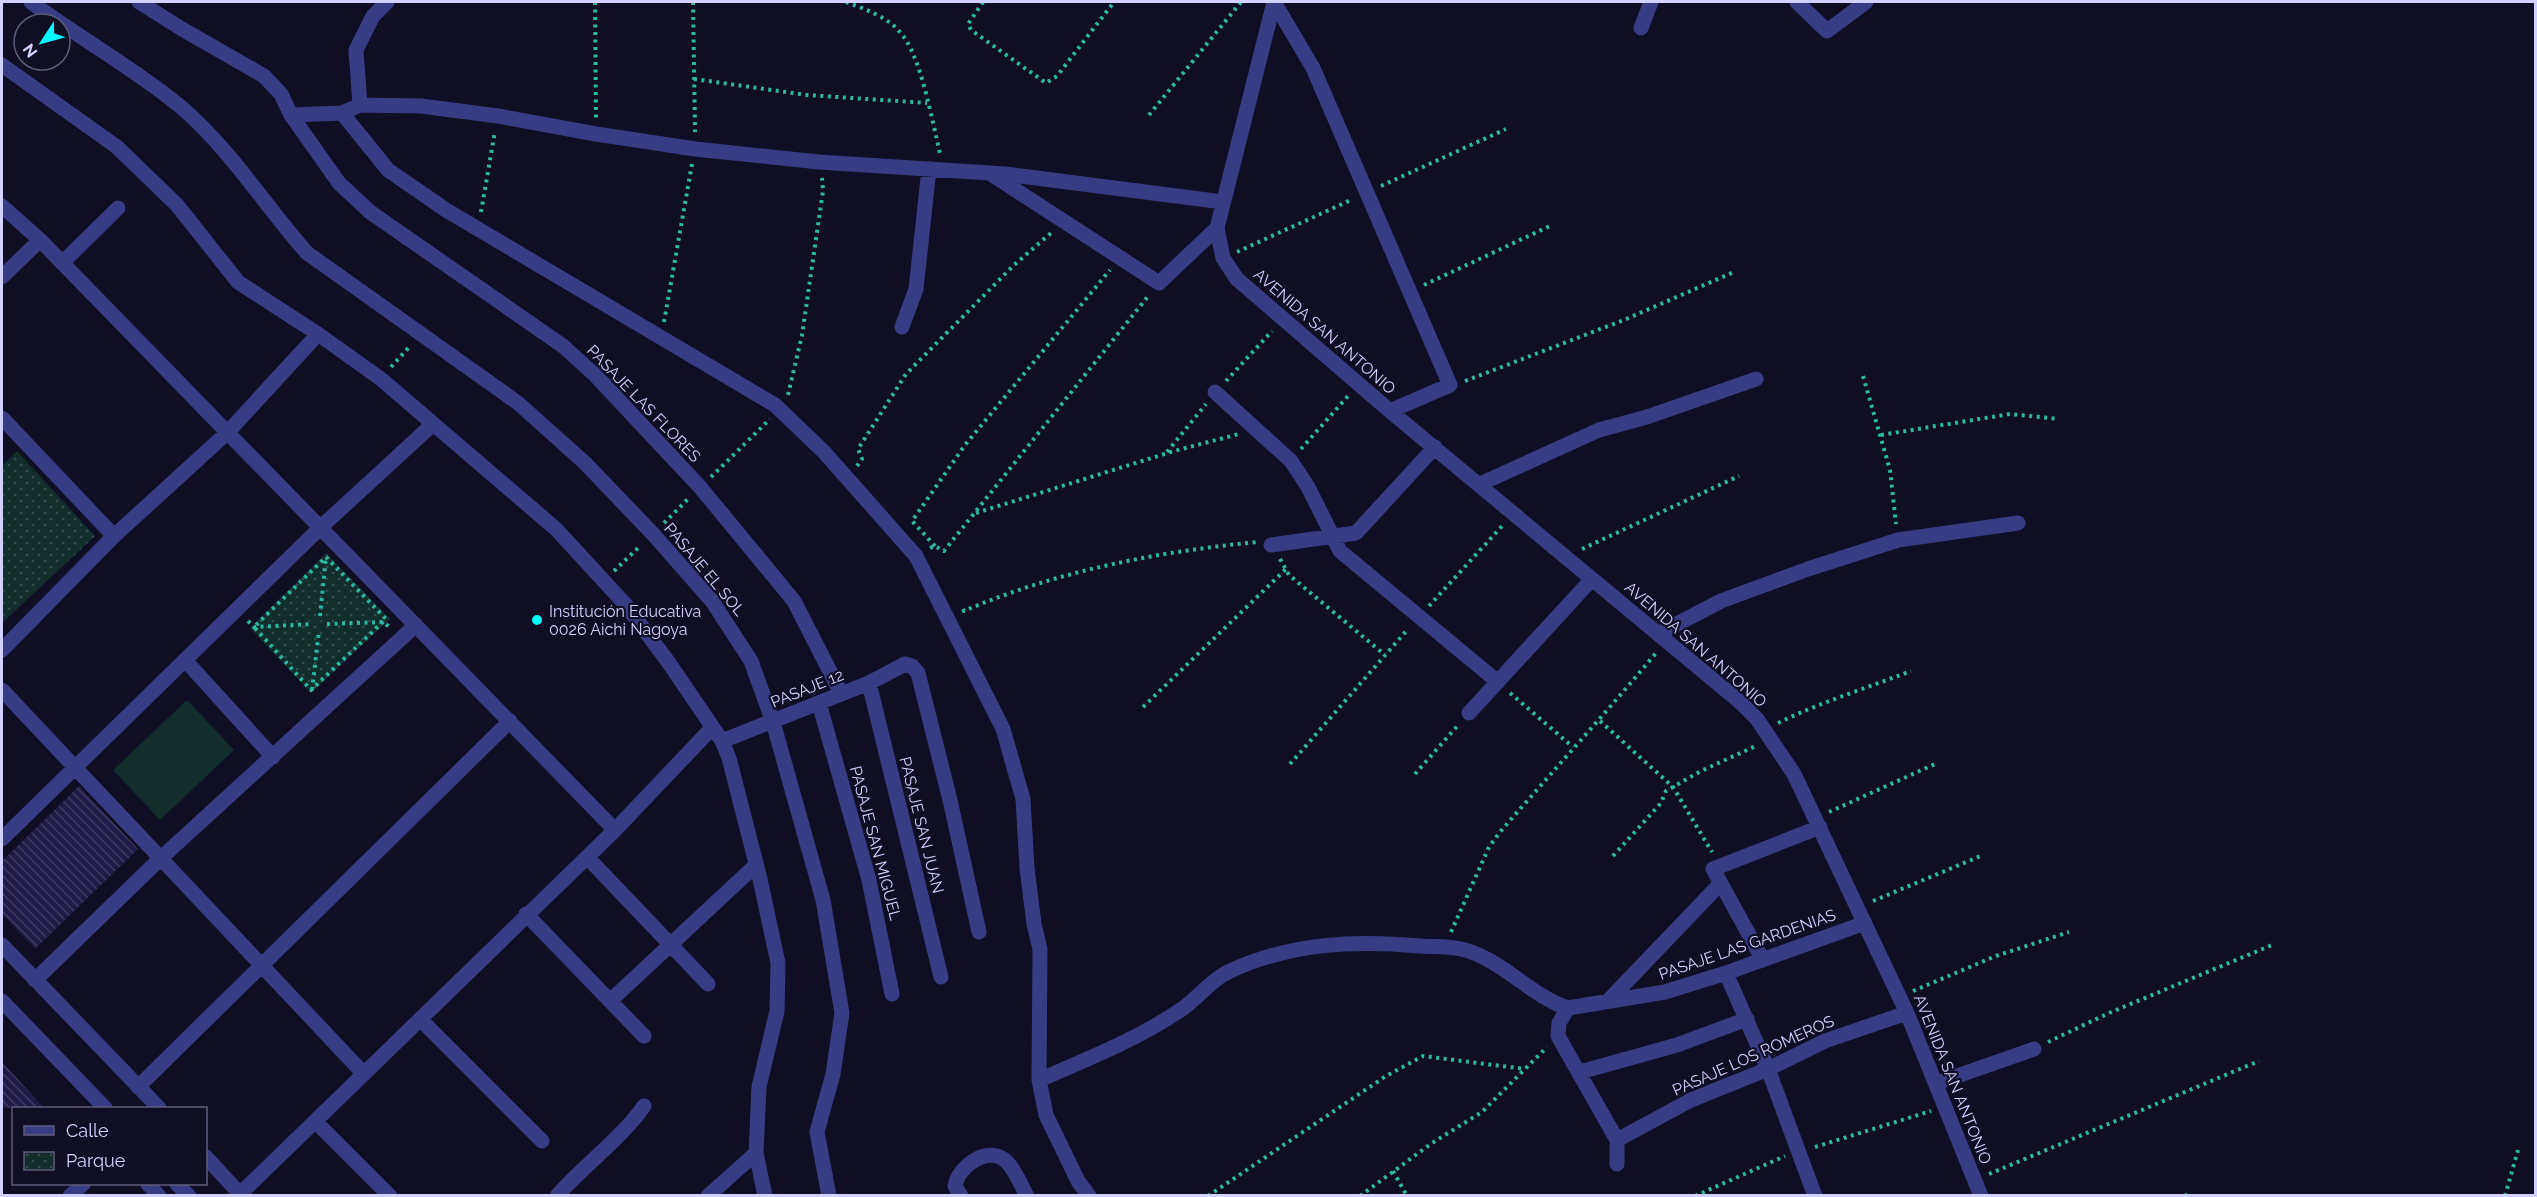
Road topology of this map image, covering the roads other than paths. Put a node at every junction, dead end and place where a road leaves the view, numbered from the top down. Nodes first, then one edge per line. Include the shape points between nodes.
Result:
1 (31, 2) edge
2 (139, 2) edge
3 (387, 2) edge
4 (1274, 2) edge
5 (1651, 2) edge
6 (1797, 2) edge
7 (1866, 2) edge
8 (1641, 28) dead end
9 (2, 65) edge
10 (360, 105) junction
11 (342, 113) junction
12 (291, 115) junction
13 (937, 170) junction
14 (988, 173) junction
15 (1223, 202) junction
16 (2, 206) edge
17 (118, 208) dead end
18 (1217, 228) junction
19 (40, 240) junction
20 (62, 263) junction
21 (2, 277) edge
22 (902, 327) dead end
23 (318, 334) junction
24 (1755, 379) dead end
25 (1215, 392) dead end
26 (1390, 411) junction
27 (2, 418) edge
28 (433, 424) junction
29 (228, 432) junction
30 (1435, 447) junction
31 (1480, 484) junction
32 (2018, 523) dead end
33 (321, 527) junction
34 (114, 536) junction
35 (1334, 537) junction
36 (1271, 545) road end
37 (1592, 579) junction
38 (416, 625) junction
39 (1662, 637) junction
40 (2, 650) edge
41 (184, 660) junction
42 (869, 682) junction
43 (1498, 682) junction
44 (2, 690) edge
45 (841, 693) junction
46 (819, 703) junction
47 (1469, 713) road end
48 (510, 721) junction
49 (774, 722) junction
50 (712, 728) junction
51 (722, 741) junction
52 (273, 757) junction
53 (75, 768) junction
54 (1817, 822) junction
55 (615, 830) junction
56 (2, 839) edge
57 (587, 857) junction
58 (161, 858) junction
59 (756, 865) junction
60 (1720, 884) junction
61 (526, 914) junction
62 (1865, 923) junction
63 (979, 932) dead end
64 (2, 945) edge
65 (671, 945) junction
66 (1763, 960) junction
67 (261, 966) junction
68 (1726, 973) junction
69 (940, 976) dead end
70 (35, 980) junction
71 (708, 984) dead end
72 (892, 994) dead end
73 (2, 1001) edge
74 (610, 1001) junction
75 (1608, 1001) junction
76 (1568, 1008) junction
77 (1907, 1013) junction
78 (1747, 1018) junction
79 (420, 1019) junction
80 (644, 1036) dead end
81 (2034, 1048) road end
82 (1768, 1069) junction
83 (1580, 1072) junction
84 (364, 1074) junction
85 (1039, 1080) junction
86 (1937, 1083) junction
87 (138, 1087) junction
88 (644, 1106) dead end
89 (104, 1107) edge
90 (158, 1107) edge
91 (315, 1121) junction
92 (1617, 1140) junction
93 (542, 1141) dead end
94 (756, 1153) junction
95 (207, 1158) edge
96 (1617, 1164) dead end
97 (82, 1185) edge
98 (178, 1185) edge
99 (239, 1195) edge
100 (70, 1196) edge
101 (189, 1196) edge
102 (390, 1196) edge
103 (557, 1196) edge
104 (708, 1196) edge
105 (765, 1196) edge
106 (829, 1196) edge
107 (962, 1196) edge
108 (1027, 1196) edge
109 (1089, 1196) edge
110 (1815, 1196) edge
111 (1981, 1196) edge

1 - 49 street, PASAJE EL SOL via 181,107 232,157 307,253 518,403 585,464 712,601 751,661
2 - 12 street, PASAJE LAS FLORES via 264,76 281,94
3 - 10 street via 373,16 356,50
4 - 15 street
4 - 26 street via 1313,68 1450,385
5 - 8 street
6 - 7 street via 1827,31
9 - 23 street via 117,147 177,205 238,282
10 - 11 street
10 - 13 street via 420,106 498,116 695,149
11 - 12 street
11 - 85 street via 388,170 446,210 775,405 916,556 1004,729 1023,799 1027,868 1040,949
12 - 45 street, PASAJE LAS FLORES via 339,183 370,212 563,346 596,376 700,487 794,601
13 - 14 street
13 - 22 street via 916,289
14 - 15 street
14 - 18 street via 1159,283
15 - 18 street
16 - 19 street
17 - 20 street
18 - 26 street, AVENIDA SAN ANTONIO via 1223,258 1237,279
19 - 20 street
19 - 21 street
20 - 29 street
23 - 28 street via 381,379
23 - 29 street
24 - 31 street via 1599,430
25 - 35 street via 1290,461
26 - 30 street, AVENIDA SAN ANTONIO
27 - 34 street
28 - 33 street
28 - 50 street via 556,528 604,580 669,663
29 - 33 street
29 - 34 street
30 - 31 street, AVENIDA SAN ANTONIO
30 - 35 street via 1356,532
31 - 37 street, AVENIDA SAN ANTONIO
32 - 39 street via 1898,540 1721,601
33 - 38 street
33 - 41 street
34 - 40 street
35 - 36 street
35 - 43 street via 1340,551
37 - 39 street, AVENIDA SAN ANTONIO
37 - 43 street
38 - 48 street
38 - 52 street
39 - 54 street, AVENIDA SAN ANTONIO via 1740,702 1768,734 1794,774
41 - 52 street
41 - 53 street
42 - 45 street, PASAJE 12
42 - 63 street, PASAJE 12 via 905,664 918,673
42 - 69 street, PASAJE SAN JUAN
43 - 47 street
44 - 53 street
45 - 46 street, PASAJE 12
46 - 49 street, PASAJE 12
46 - 72 street, PASAJE SAN MIGUEL via 868,880
48 - 55 street
48 - 67 street
49 - 51 street, PASAJE 12
49 - 106 street, PASAJE EL SOL via 823,900 842,1013 833,1074 817,1132
50 - 51 street
50 - 55 street
51 - 59 street
52 - 58 street
53 - 56 street
53 - 58 street
54 - 60 street via 1717,867 1713,872
54 - 62 street, AVENIDA SAN ANTONIO
55 - 57 street
57 - 61 street
57 - 65 street
58 - 67 street
58 - 70 street
59 - 65 street
59 - 94 street via 778,963 777,1011 759,1088
60 - 66 street
60 - 75 street
61 - 74 street
61 - 79 street
62 - 66 street, PASAJE LAS GARDENIAS
62 - 77 street, AVENIDA SAN ANTONIO
64 - 70 street
65 - 71 street
65 - 74 street
66 - 68 street, PASAJE LAS GARDENIAS
67 - 84 street
67 - 87 street
68 - 75 street, PASAJE LAS GARDENIAS via 1665,992
68 - 78 street
70 - 87 street
73 - 89 street
74 - 80 street
75 - 76 street, PASAJE LAS GARDENIAS
76 - 83 street via 1559,1023 1558,1036
76 - 85 street via 1462,949 1400,944 1316,945 1268,955 1225,973 1183,1008 1130,1040
77 - 82 street, PASAJE LOS ROMEROS via 1825,1041
77 - 86 street, AVENIDA SAN ANTONIO
78 - 82 street
78 - 83 street via 1677,1045
79 - 84 street
79 - 93 street
81 - 86 street
82 - 92 street, PASAJE LOS ROMEROS via 1691,1100
82 - 110 street
83 - 92 street
84 - 91 street
85 - 109 street via 1046,1115
86 - 111 street, AVENIDA SAN ANTONIO
87 - 90 street
88 - 103 street via 630,1125
91 - 99 street
91 - 102 street
92 - 96 street
94 - 104 street
94 - 105 street
95 - 99 street
97 - 100 street
98 - 101 street
107 - 108 street via 955,1186 956,1178 966,1165 994,1157 1008,1162

